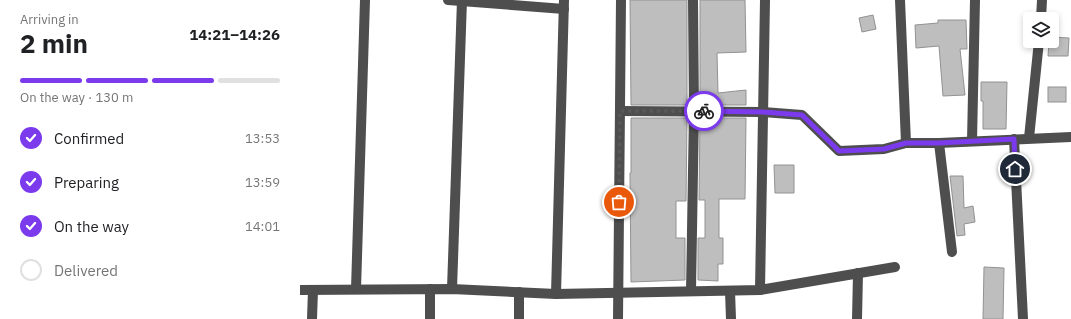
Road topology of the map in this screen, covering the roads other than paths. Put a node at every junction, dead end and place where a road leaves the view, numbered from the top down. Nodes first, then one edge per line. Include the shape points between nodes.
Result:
1 (365, 0) edge
2 (448, 0) edge
3 (621, 0) edge
4 (692, 0) edge
5 (765, 0) edge
6 (900, 0) edge
7 (975, 0) edge
8 (1042, 0) edge
9 (462, 1) edge
10 (564, 5) edge
11 (1041, 12) edge
12 (1038, 48) edge
13 (620, 111) junction
14 (694, 111) junction
15 (763, 112) junction
16 (1071, 137) edge
17 (1029, 138) junction
18 (1014, 139) junction
19 (972, 141) junction
20 (906, 143) junction
21 (939, 143) junction
22 (952, 252) dead end
23 (895, 267) dead end
24 (858, 273) junction
25 (356, 289) junction
26 (430, 289) junction
27 (452, 289) junction
28 (300, 290) edge
29 (313, 290) junction
30 (730, 290) junction
31 (760, 290) junction
32 (691, 291) junction
33 (519, 292) junction
34 (618, 293) junction
35 (556, 294) junction
36 (312, 319) edge
37 (430, 319) edge
38 (519, 319) edge
39 (618, 319) edge
40 (731, 319) edge
41 (857, 319) edge
42 (1022, 319) edge

1 - 25 street
2 - 9 street
3 - 13 street
4 - 14 street
5 - 15 street
6 - 20 street
7 - 19 street
8 - 11 street
9 - 10 street
9 - 27 street
10 - 35 street
12 - 17 street
13 - 14 street
13 - 34 street
14 - 15 street
14 - 32 street
15 - 20 street via 802,115 839,151 884,149
15 - 31 street
16 - 17 street
17 - 18 street
18 - 19 street
18 - 42 street
19 - 21 street
20 - 21 street
21 - 22 street
23 - 24 street
24 - 31 street
24 - 41 street
25 - 26 street
25 - 29 street
26 - 27 street
26 - 37 street
27 - 33 street
28 - 29 street
29 - 36 street
30 - 31 street
30 - 32 street
30 - 40 street
32 - 34 street
33 - 35 street
33 - 38 street
34 - 35 street
34 - 39 street

